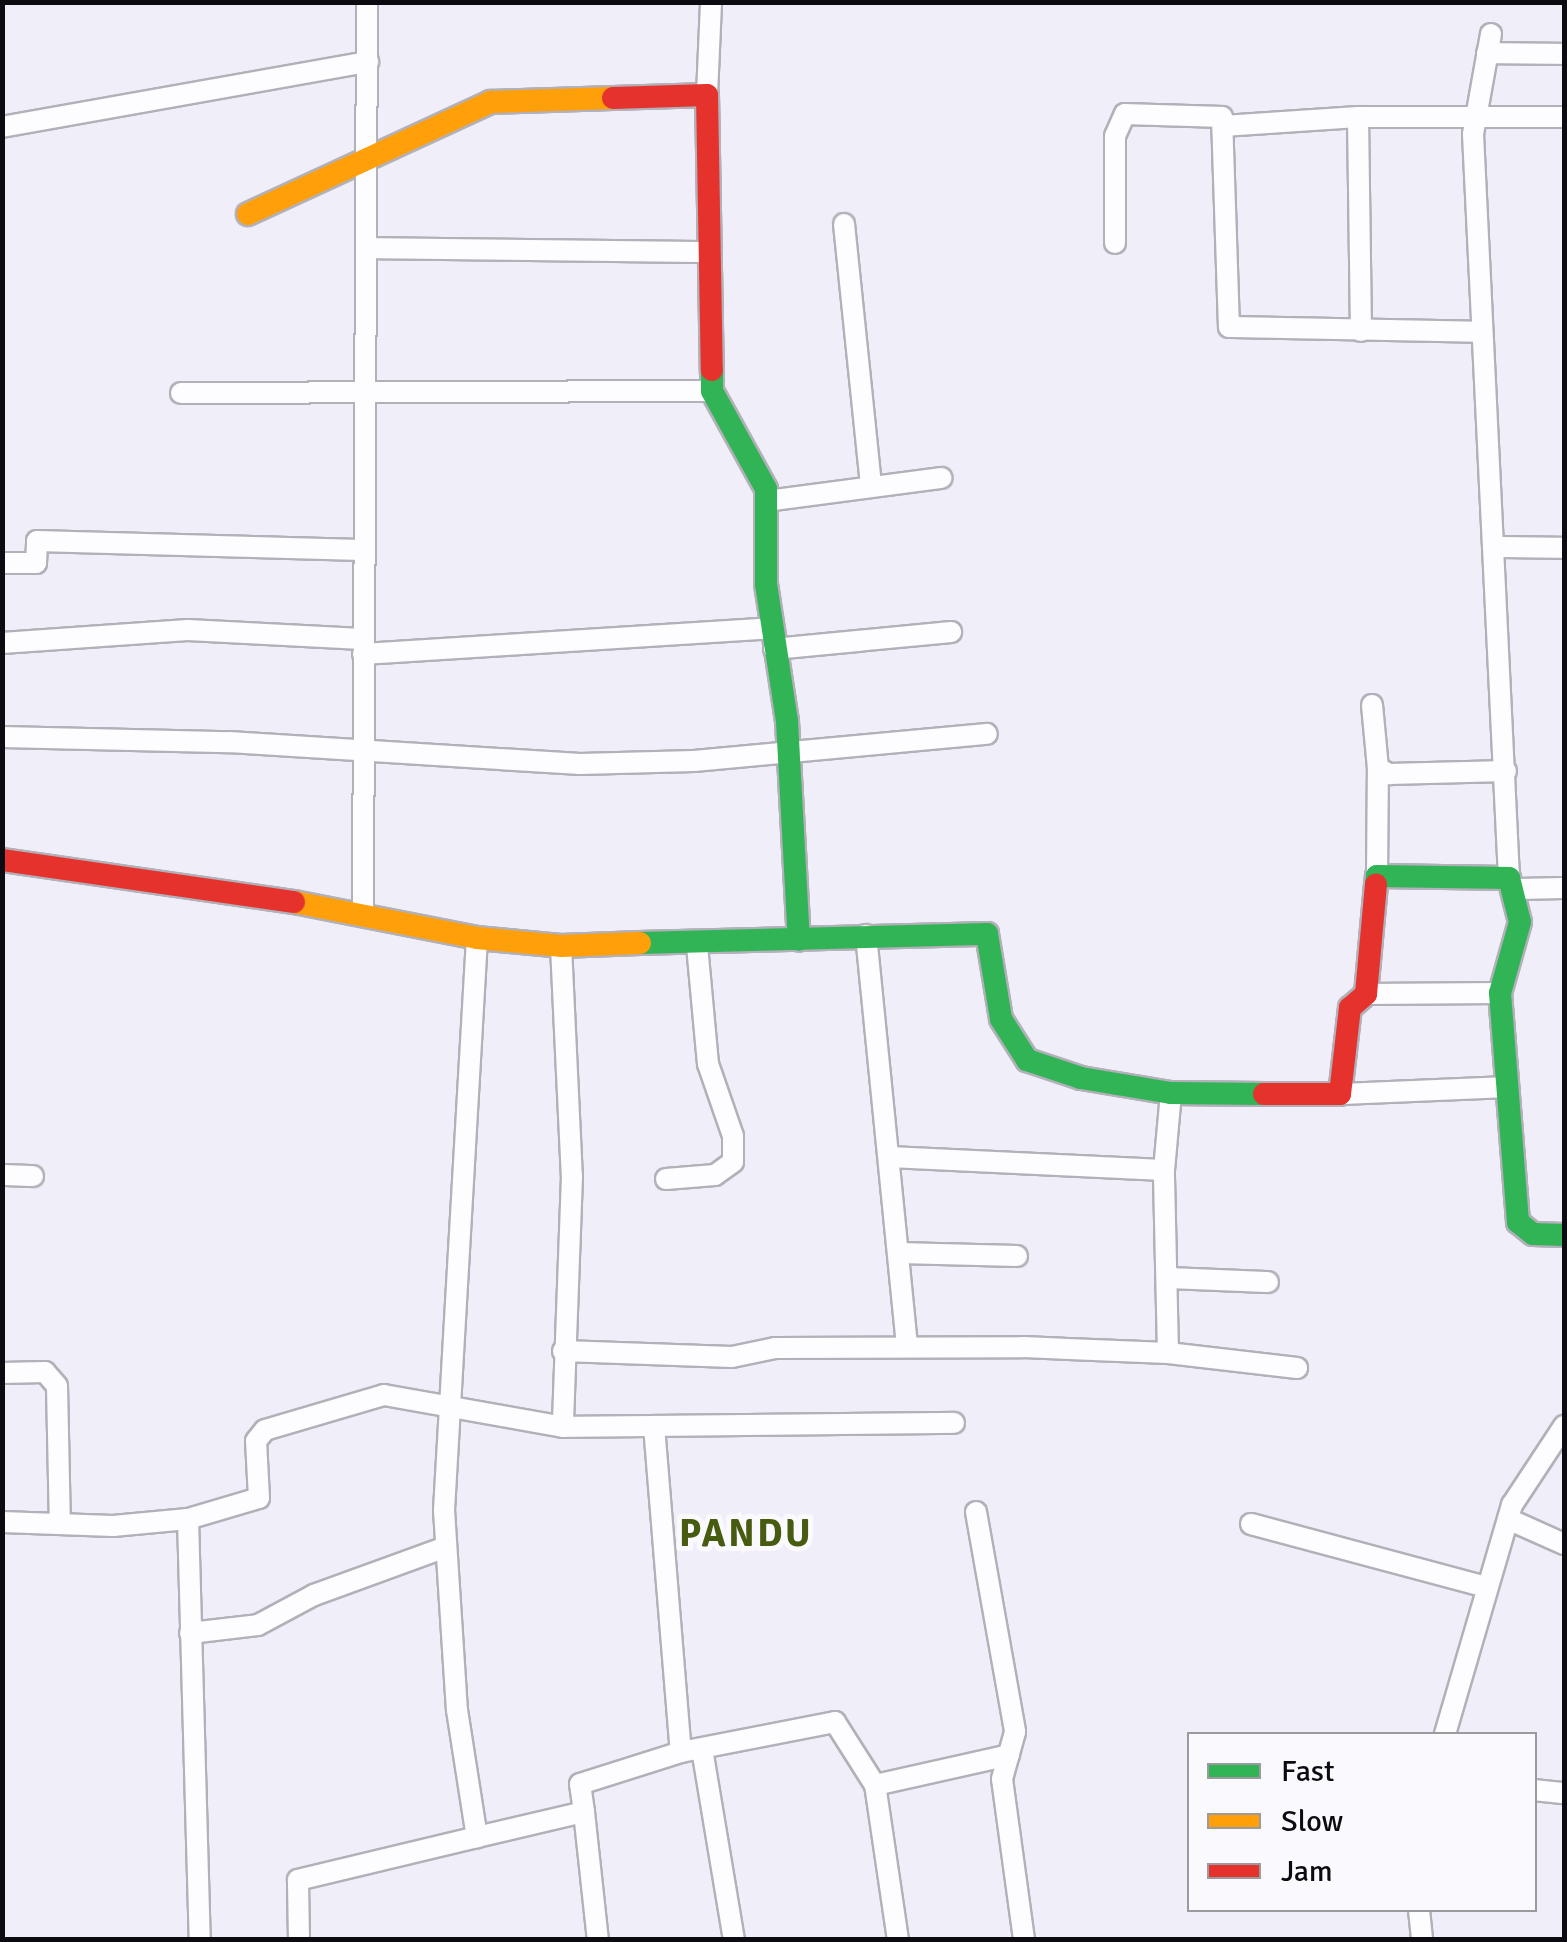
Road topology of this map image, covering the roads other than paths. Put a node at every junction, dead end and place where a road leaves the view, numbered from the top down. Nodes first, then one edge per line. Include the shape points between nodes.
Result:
1 (367, 2) edge
2 (711, 2) edge
3 (1564, 54) edge
4 (368, 62) junction
5 (707, 95) junction
6 (1358, 116) junction
7 (1476, 117) junction
8 (1562, 117) dead end
9 (1223, 126) junction
10 (2, 127) edge
11 (370, 162) junction
12 (248, 214) dead end
13 (844, 224) dead end
14 (1115, 242) dead end
15 (369, 248) junction
16 (709, 252) junction
17 (1361, 332) junction
18 (1481, 332) junction
19 (712, 391) junction
20 (181, 393) dead end
21 (361, 397) junction
22 (941, 478) dead end
23 (871, 487) junction
24 (766, 501) junction
25 (1494, 547) junction
26 (1564, 548) edge
27 (361, 550) junction
28 (2, 563) edge
29 (951, 632) dead end
30 (773, 639) junction
31 (2, 644) edge
32 (363, 647) junction
33 (1372, 704) dead end
34 (987, 734) dead end
35 (2, 737) edge
36 (364, 750) junction
37 (788, 754) junction
38 (1378, 768) junction
39 (1506, 771) junction
40 (2, 860) edge
41 (1378, 876) junction
42 (1513, 884) junction
43 (1564, 888) edge
44 (363, 913) junction
45 (866, 934) junction
46 (477, 938) junction
47 (799, 940) junction
48 (697, 945) junction
49 (561, 946) junction
50 (1500, 993) junction
51 (1366, 994) junction
52 (1504, 1087) junction
53 (1171, 1093) junction
54 (1340, 1094) junction
55 (889, 1158) junction
56 (1164, 1170) junction
57 (2, 1176) edge
58 (33, 1176) dead end
59 (666, 1179) dead end
60 (1564, 1236) edge
61 (899, 1253) junction
62 (1017, 1256) dead end
63 (1167, 1278) junction
64 (1268, 1282) dead end
65 (908, 1346) junction
66 (562, 1351) junction
67 (1168, 1353) junction
68 (1298, 1368) dead end
69 (2, 1372) edge
70 (448, 1410) junction
71 (954, 1424) dead end
72 (654, 1426) junction
73 (1564, 1426) edge
74 (563, 1428) junction
75 (976, 1512) dead end
76 (188, 1519) junction
77 (1508, 1519) junction
78 (2, 1522) edge
79 (60, 1524) junction
80 (1251, 1524) dead end
81 (1564, 1544) edge
82 (446, 1547) junction
83 (1486, 1586) junction
84 (190, 1633) junction
85 (1446, 1732) edge
86 (692, 1750) junction
87 (1008, 1756) junction
88 (875, 1784) junction
89 (1537, 1790) edge
90 (1564, 1794) edge
91 (584, 1812) junction
92 (478, 1837) junction
93 (1418, 1912) edge
94 (594, 1939) edge
95 (200, 1940) edge
96 (299, 1940) edge
97 (734, 1940) edge
98 (898, 1940) edge
99 (1024, 1940) edge
100 (1422, 1940) edge

1 - 4 street
2 - 5 street
3 - 7 street via 1489,43
4 - 10 street
4 - 11 street
5 - 11 street via 490,102
5 - 16 street
6 - 7 street
6 - 9 street
6 - 17 street
7 - 8 street
7 - 18 street
9 - 14 street via 1222,117 1207,114 1125,114 1115,136
9 - 17 street via 1229,327
11 - 12 street
11 - 15 street
13 - 23 street
15 - 16 street
15 - 21 street
16 - 19 street
17 - 18 street
18 - 25 street
19 - 21 street
19 - 24 street via 752,458
20 - 21 street
21 - 27 street
22 - 23 street
23 - 24 street
24 - 30 street
25 - 26 street
25 - 39 street
27 - 28 street via 36,541 36,563
27 - 32 street
29 - 30 street
30 - 32 street
30 - 37 street
31 - 32 street via 188,630
32 - 36 street
33 - 38 street
34 - 37 street
35 - 36 street
36 - 37 street via 580,764
36 - 44 street
37 - 47 street
38 - 39 street via 1389,774
38 - 41 street
39 - 42 street
40 - 44 street via 194,882
41 - 42 street
41 - 51 street
42 - 43 street
42 - 50 street via 1520,922
44 - 46 street
45 - 47 street
45 - 53 street via 987,934 1000,1019 1027,1060 1082,1078
45 - 55 street
46 - 49 street
46 - 70 street
47 - 48 street
48 - 49 street
48 - 59 street via 708,1064 732,1136 732,1162 714,1175
49 - 66 street via 572,1176
50 - 51 street
50 - 52 street
51 - 54 street via 1350,1008
52 - 54 street
52 - 60 street via 1518,1222 1532,1234
53 - 54 street
53 - 56 street
55 - 56 street
55 - 61 street
56 - 63 street
57 - 58 street
61 - 62 street
61 - 65 street
63 - 64 street
63 - 67 street
65 - 66 street via 775,1348 732,1356
65 - 67 street
66 - 74 street
67 - 68 street
69 - 79 street via 44,1372 58,1386
70 - 74 street
70 - 76 street via 384,1395 266,1430 256,1441 259,1498
70 - 82 street
71 - 72 street
72 - 74 street
72 - 86 street
73 - 77 street
75 - 87 street via 1015,1732
76 - 79 street
76 - 84 street
77 - 81 street
77 - 83 street
78 - 79 street
80 - 83 street
82 - 84 street via 314,1595 258,1625
82 - 92 street via 457,1710
83 - 85 street
84 - 95 street
86 - 88 street via 835,1722
86 - 91 street via 580,1784
86 - 97 street
87 - 88 street
87 - 99 street via 1002,1780
88 - 98 street
89 - 90 street
91 - 92 street
91 - 94 street
92 - 96 street via 298,1880
93 - 100 street

